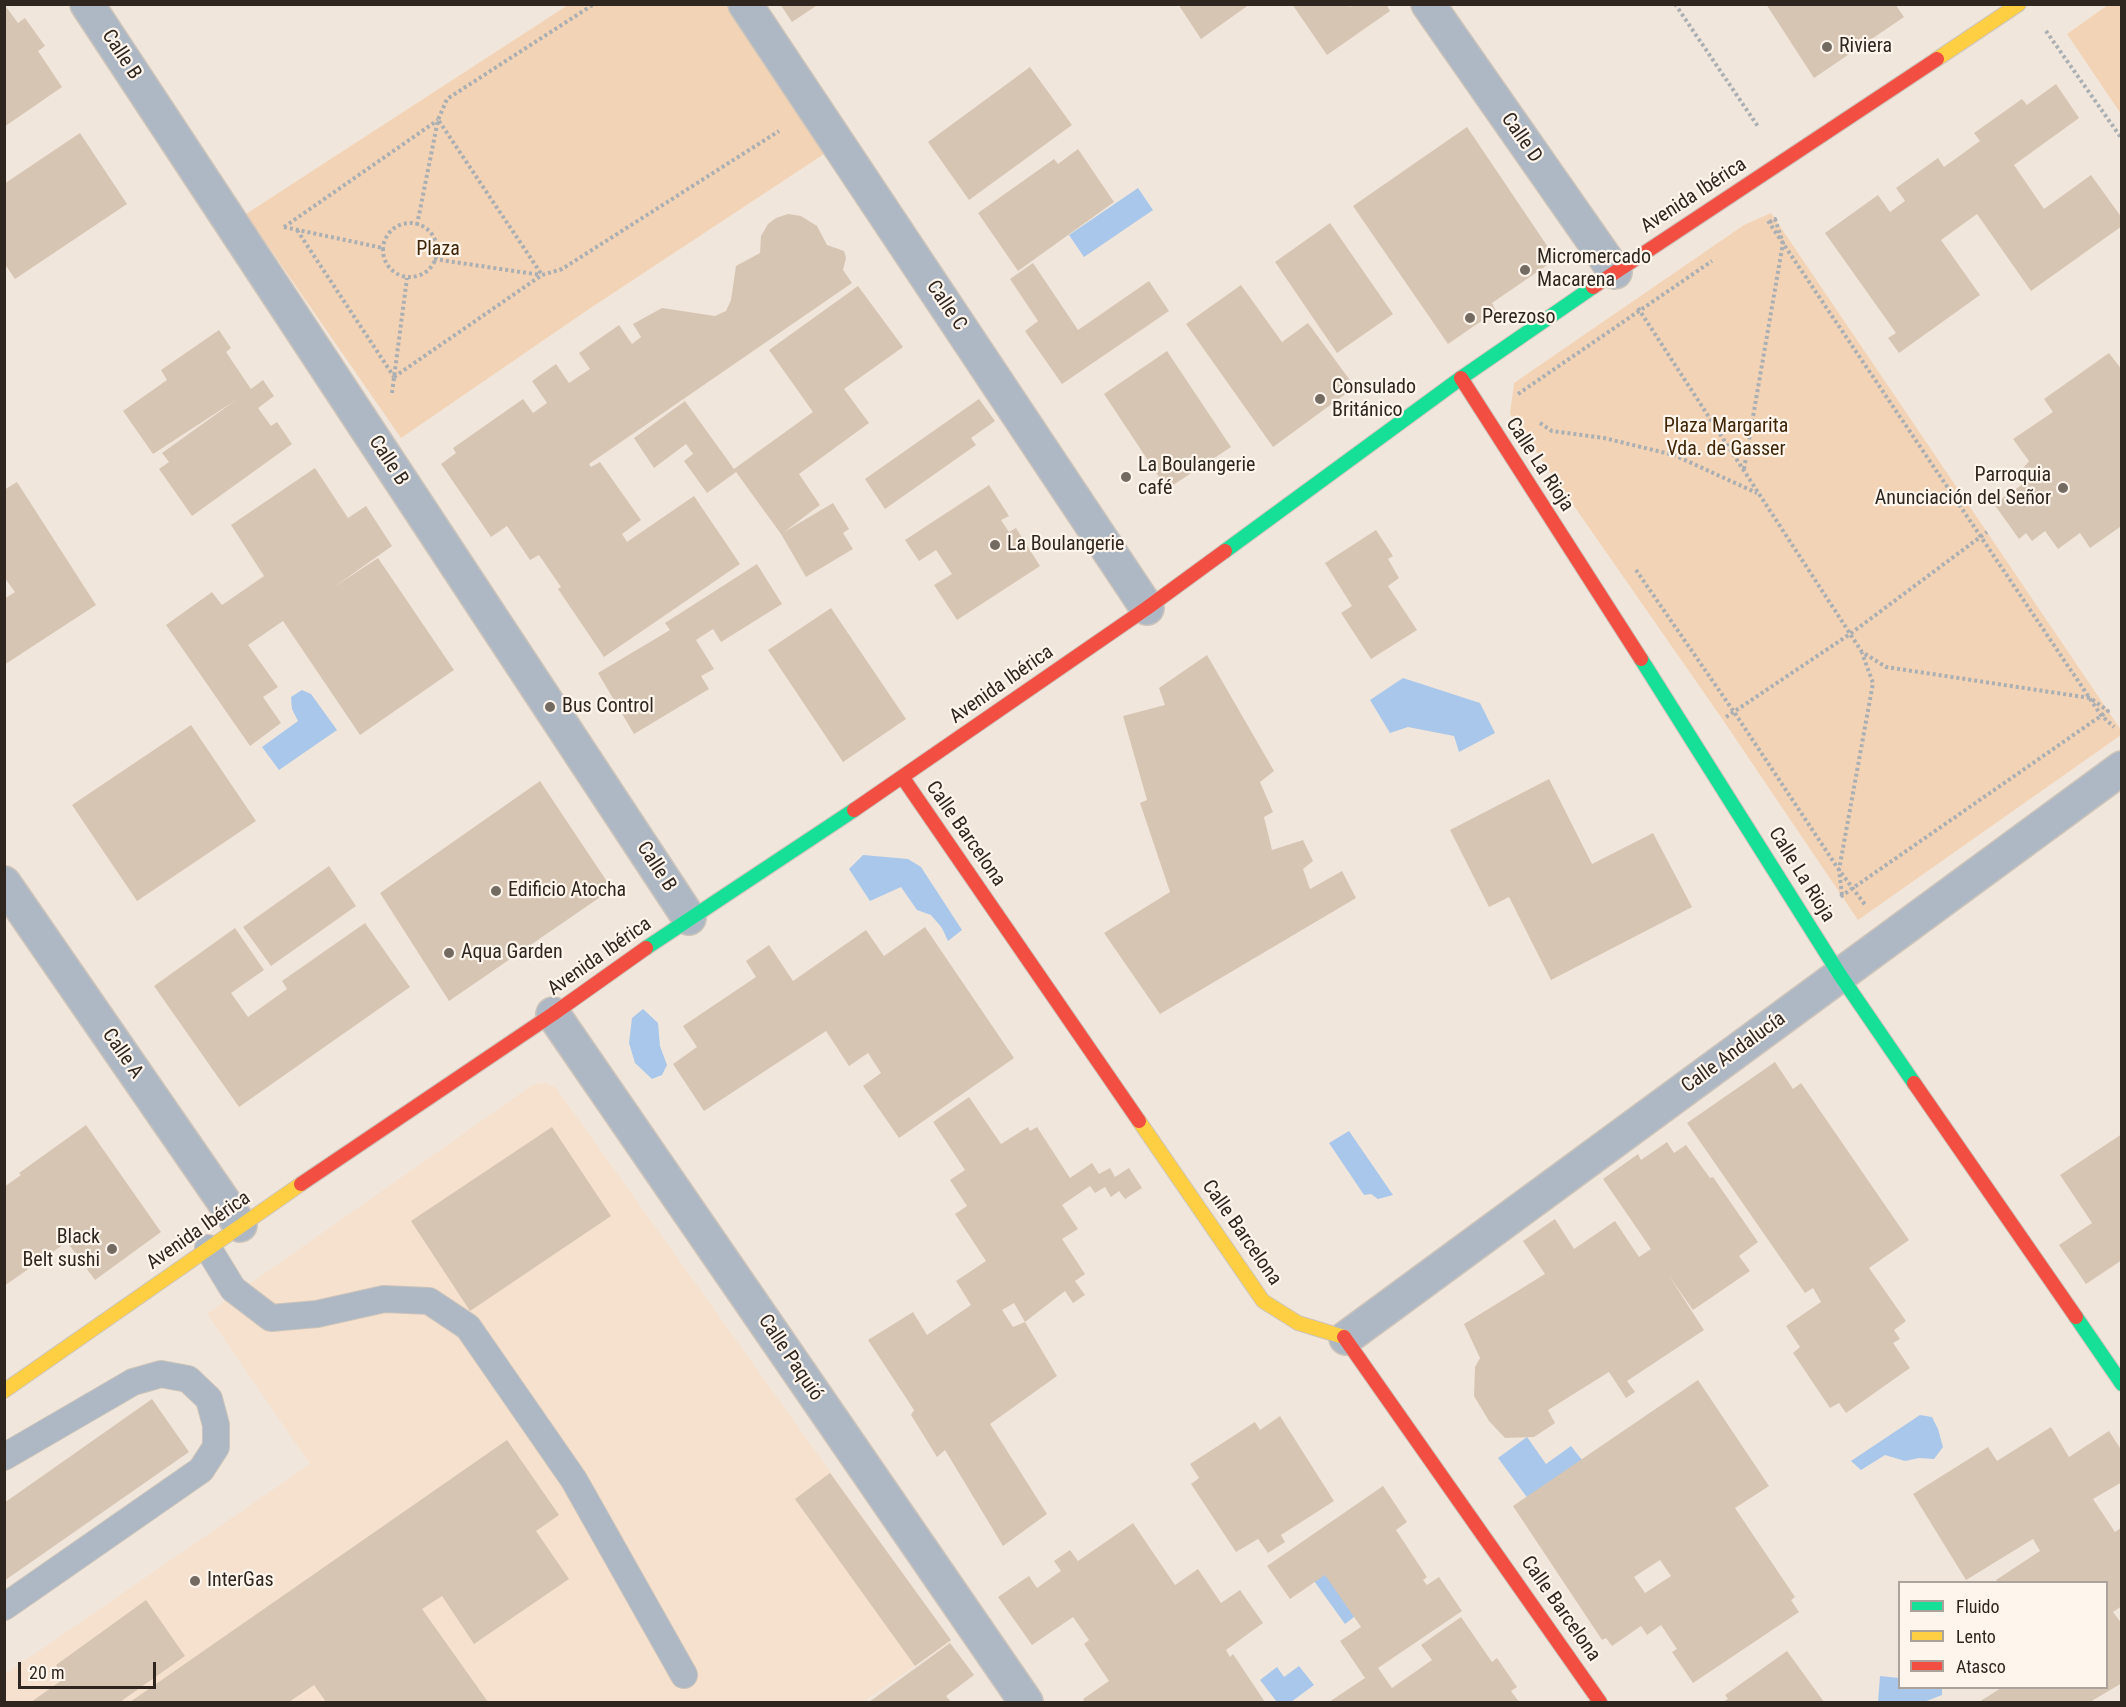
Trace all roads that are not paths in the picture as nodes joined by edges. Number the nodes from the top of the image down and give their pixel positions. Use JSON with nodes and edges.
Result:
{"nodes":[{"id":1,"x":87,"y":4,"type":"edge"},
{"id":2,"x":745,"y":4,"type":"edge"},
{"id":3,"x":1428,"y":4,"type":"edge"},
{"id":4,"x":2019,"y":4,"type":"edge"},
{"id":5,"x":1615,"y":272,"type":"junction"},
{"id":6,"x":1461,"y":378,"type":"junction"},
{"id":7,"x":1147,"y":608,"type":"junction"},
{"id":8,"x":2121,"y":768,"type":"edge"},
{"id":9,"x":903,"y":778,"type":"junction"},
{"id":10,"x":4,"y":883,"type":"edge"},
{"id":11,"x":689,"y":918,"type":"junction"},
{"id":12,"x":1840,"y":975,"type":"junction"},
{"id":13,"x":554,"y":1014,"type":"junction"},
{"id":14,"x":240,"y":1225,"type":"junction"},
{"id":15,"x":208,"y":1248,"type":"junction"},
{"id":16,"x":1346,"y":1338,"type":"junction"},
{"id":17,"x":2121,"y":1384,"type":"edge"},
{"id":18,"x":4,"y":1391,"type":"edge"},
{"id":19,"x":4,"y":1457,"type":"edge"},
{"id":20,"x":4,"y":1607,"type":"edge"},
{"id":21,"x":684,"y":1675,"type":"dead end"},
{"id":22,"x":1026,"y":1702,"type":"edge"},
{"id":23,"x":1600,"y":1702,"type":"edge"}],
"edges":[{"from":1,"to":11,"type":"street","name":"Calle B"},
{"from":2,"to":7,"type":"street","name":"Calle C"},
{"from":3,"to":5,"type":"street","name":"Calle D"},
{"from":4,"to":5,"type":"street","name":"Avenida Ibérica"},
{"from":5,"to":6,"type":"street","name":"Avenida Ibérica"},
{"from":6,"to":7,"type":"street","name":"Avenida Ibérica"},
{"from":6,"to":12,"type":"street","name":"Calle La Rioja"},
{"from":7,"to":9,"type":"street","name":"Avenida Ibérica"},
{"from":8,"to":12,"type":"street","name":"Calle Andalucía"},
{"from":9,"to":11,"type":"street","name":"Avenida Ibérica"},
{"from":9,"to":16,"type":"street","name":"Calle Barcelona"},
{"from":10,"to":14,"type":"street","name":"Calle A"},
{"from":11,"to":13,"type":"street","name":"Avenida Ibérica"},
{"from":12,"to":16,"type":"street","name":"Calle Andalucía"},
{"from":12,"to":17,"type":"street","name":"Calle La Rioja"},
{"from":13,"to":14,"type":"street","name":"Avenida Ibérica"},
{"from":13,"to":22,"type":"street","name":"Calle Paquió"},
{"from":14,"to":15,"type":"street","name":"Avenida Ibérica"},
{"from":15,"to":18,"type":"street","name":"Avenida Ibérica"},
{"from":15,"to":21,"type":"lane"},
{"from":16,"to":23,"type":"street","name":"Calle Barcelona"},
{"from":19,"to":20,"type":"lane"}]}
